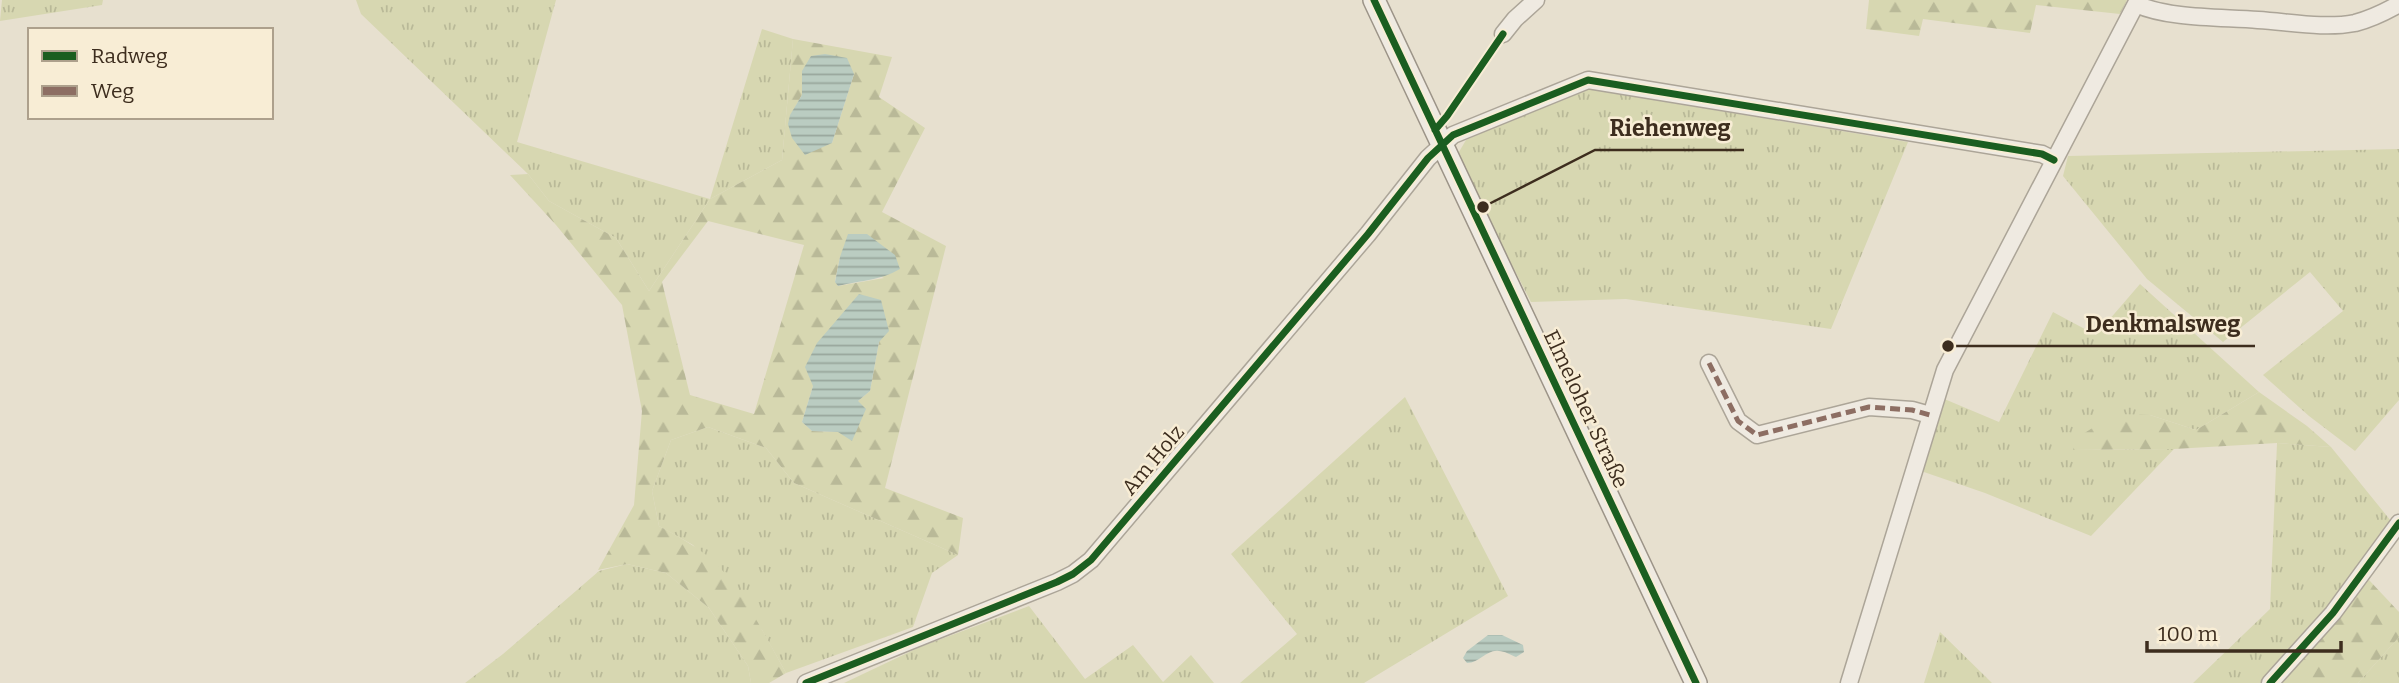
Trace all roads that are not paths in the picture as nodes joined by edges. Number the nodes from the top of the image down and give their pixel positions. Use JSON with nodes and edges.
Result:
{"nodes":[{"id":1,"x":1374,"y":0,"type":"edge"},
{"id":2,"x":1536,"y":0,"type":"edge"},
{"id":3,"x":2137,"y":2,"type":"edge"},
{"id":4,"x":2399,"y":4,"type":"edge"},
{"id":5,"x":1503,"y":34,"type":"dead end"},
{"id":6,"x":1443,"y":148,"type":"junction"},
{"id":7,"x":2054,"y":160,"type":"junction"},
{"id":8,"x":1709,"y":363,"type":"dead end"},
{"id":9,"x":1930,"y":415,"type":"junction"},
{"id":10,"x":2399,"y":523,"type":"edge"},
{"id":11,"x":806,"y":683,"type":"edge"},
{"id":12,"x":1696,"y":683,"type":"edge"},
{"id":13,"x":1849,"y":683,"type":"edge"},
{"id":14,"x":2270,"y":683,"type":"edge"}],
"edges":[{"from":1,"to":6,"type":"street","name":"Elmeloher Straße"},
{"from":2,"to":5,"type":"street"},
{"from":3,"to":4,"type":"street"},
{"from":3,"to":7,"type":"street"},
{"from":6,"to":7,"type":"street","name":"Am Holz"},
{"from":6,"to":11,"type":"street","name":"Am Holz"},
{"from":6,"to":12,"type":"street","name":"Elmeloher Straße"},
{"from":7,"to":9,"type":"street"},
{"from":8,"to":9,"type":"street"},
{"from":9,"to":13,"type":"street"},
{"from":10,"to":14,"type":"street"}]}
